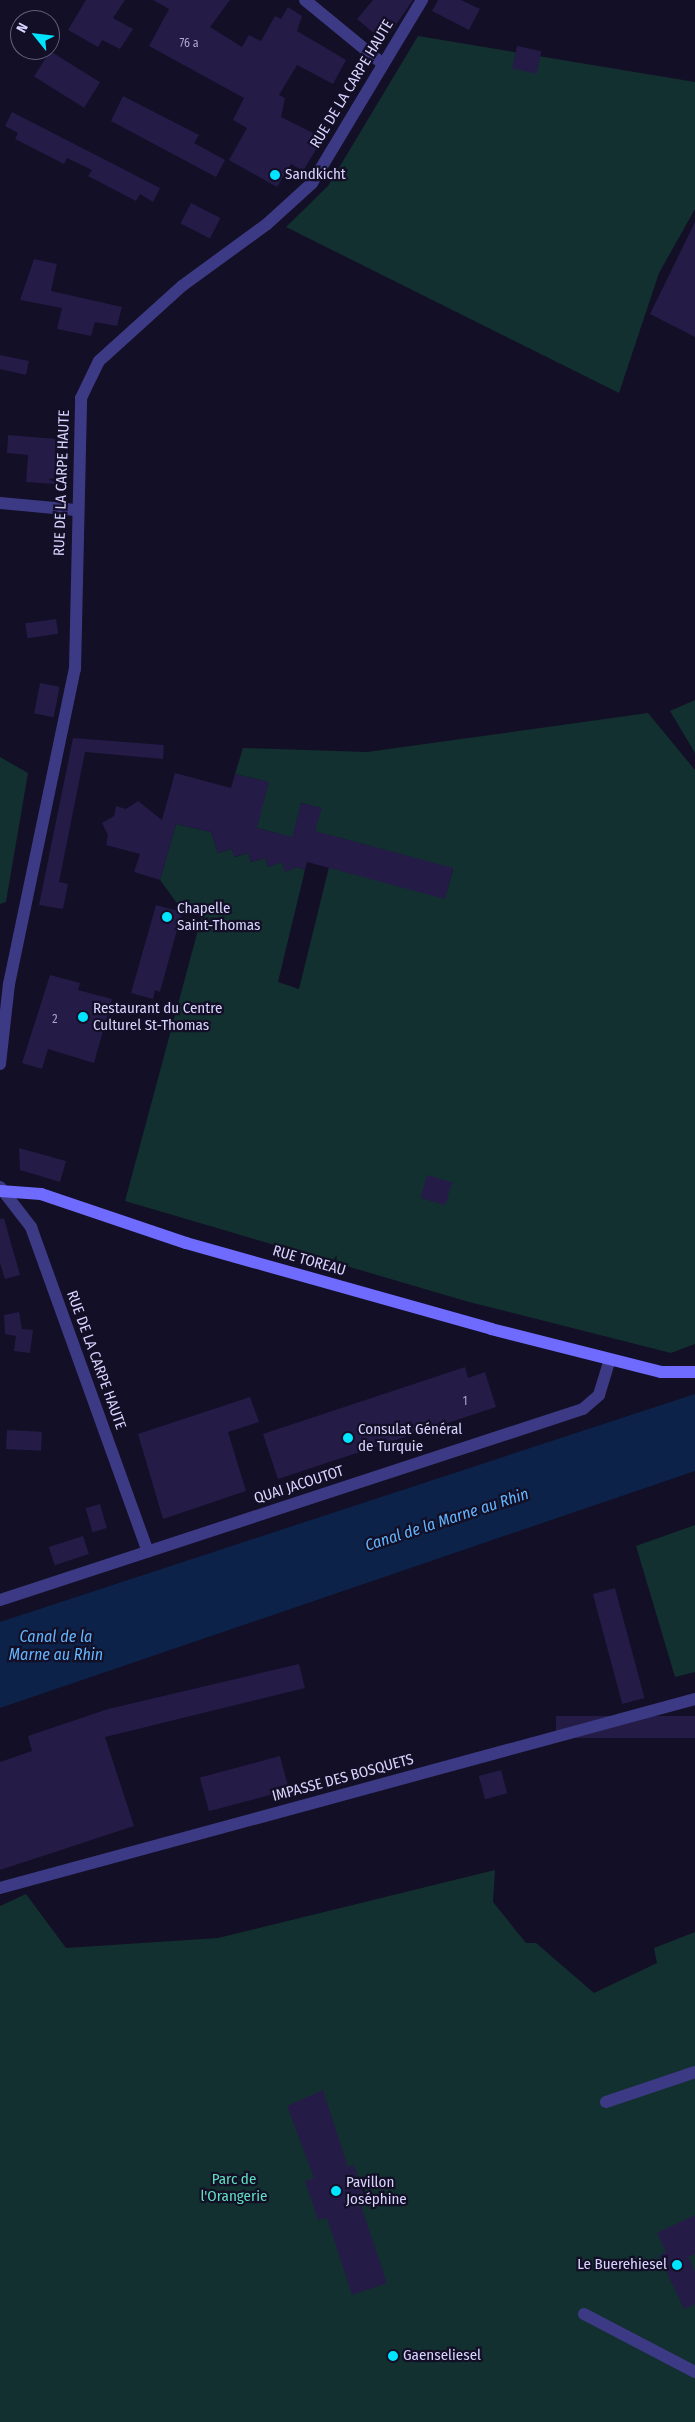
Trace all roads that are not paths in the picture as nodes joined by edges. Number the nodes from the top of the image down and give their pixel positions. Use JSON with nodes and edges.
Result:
{"nodes":[{"id":1,"x":306,"y":0,"type":"edge"},
{"id":2,"x":422,"y":0,"type":"edge"},
{"id":3,"x":383,"y":64,"type":"junction"},
{"id":4,"x":0,"y":503,"type":"edge"},
{"id":5,"x":76,"y":510,"type":"junction"},
{"id":6,"x":0,"y":1064,"type":"edge"},
{"id":7,"x":0,"y":1190,"type":"edge"},
{"id":8,"x":610,"y":1360,"type":"junction"},
{"id":9,"x":695,"y":1372,"type":"edge"},
{"id":10,"x":148,"y":1552,"type":"junction"},
{"id":11,"x":0,"y":1600,"type":"edge"},
{"id":12,"x":695,"y":1699,"type":"edge"},
{"id":13,"x":0,"y":1888,"type":"edge"},
{"id":14,"x":695,"y":2072,"type":"edge"},
{"id":15,"x":606,"y":2102,"type":"dead end"},
{"id":16,"x":584,"y":2314,"type":"dead end"},
{"id":17,"x":695,"y":2372,"type":"edge"}],
"edges":[{"from":1,"to":3,"type":"street"},
{"from":2,"to":3,"type":"street","name":"RUE DE LA CARPE HAUTE"},
{"from":3,"to":5,"type":"street","name":"RUE DE LA CARPE HAUTE"},
{"from":4,"to":5,"type":"street"},
{"from":5,"to":6,"type":"street","name":"RUE DE LA CARPE HAUTE"},
{"from":7,"to":8,"type":"main road","name":"RUE TOREAU"},
{"from":7,"to":10,"type":"street","name":"RUE DE LA CARPE HAUTE"},
{"from":8,"to":9,"type":"main road"},
{"from":8,"to":10,"type":"street","name":"QUAI JACOUTOT"},
{"from":10,"to":11,"type":"street","name":"QUAI JACOUTOT"},
{"from":12,"to":13,"type":"street","name":"IMPASSE DES BOSQUETS"},
{"from":14,"to":15,"type":"street"},
{"from":16,"to":17,"type":"street"}]}
